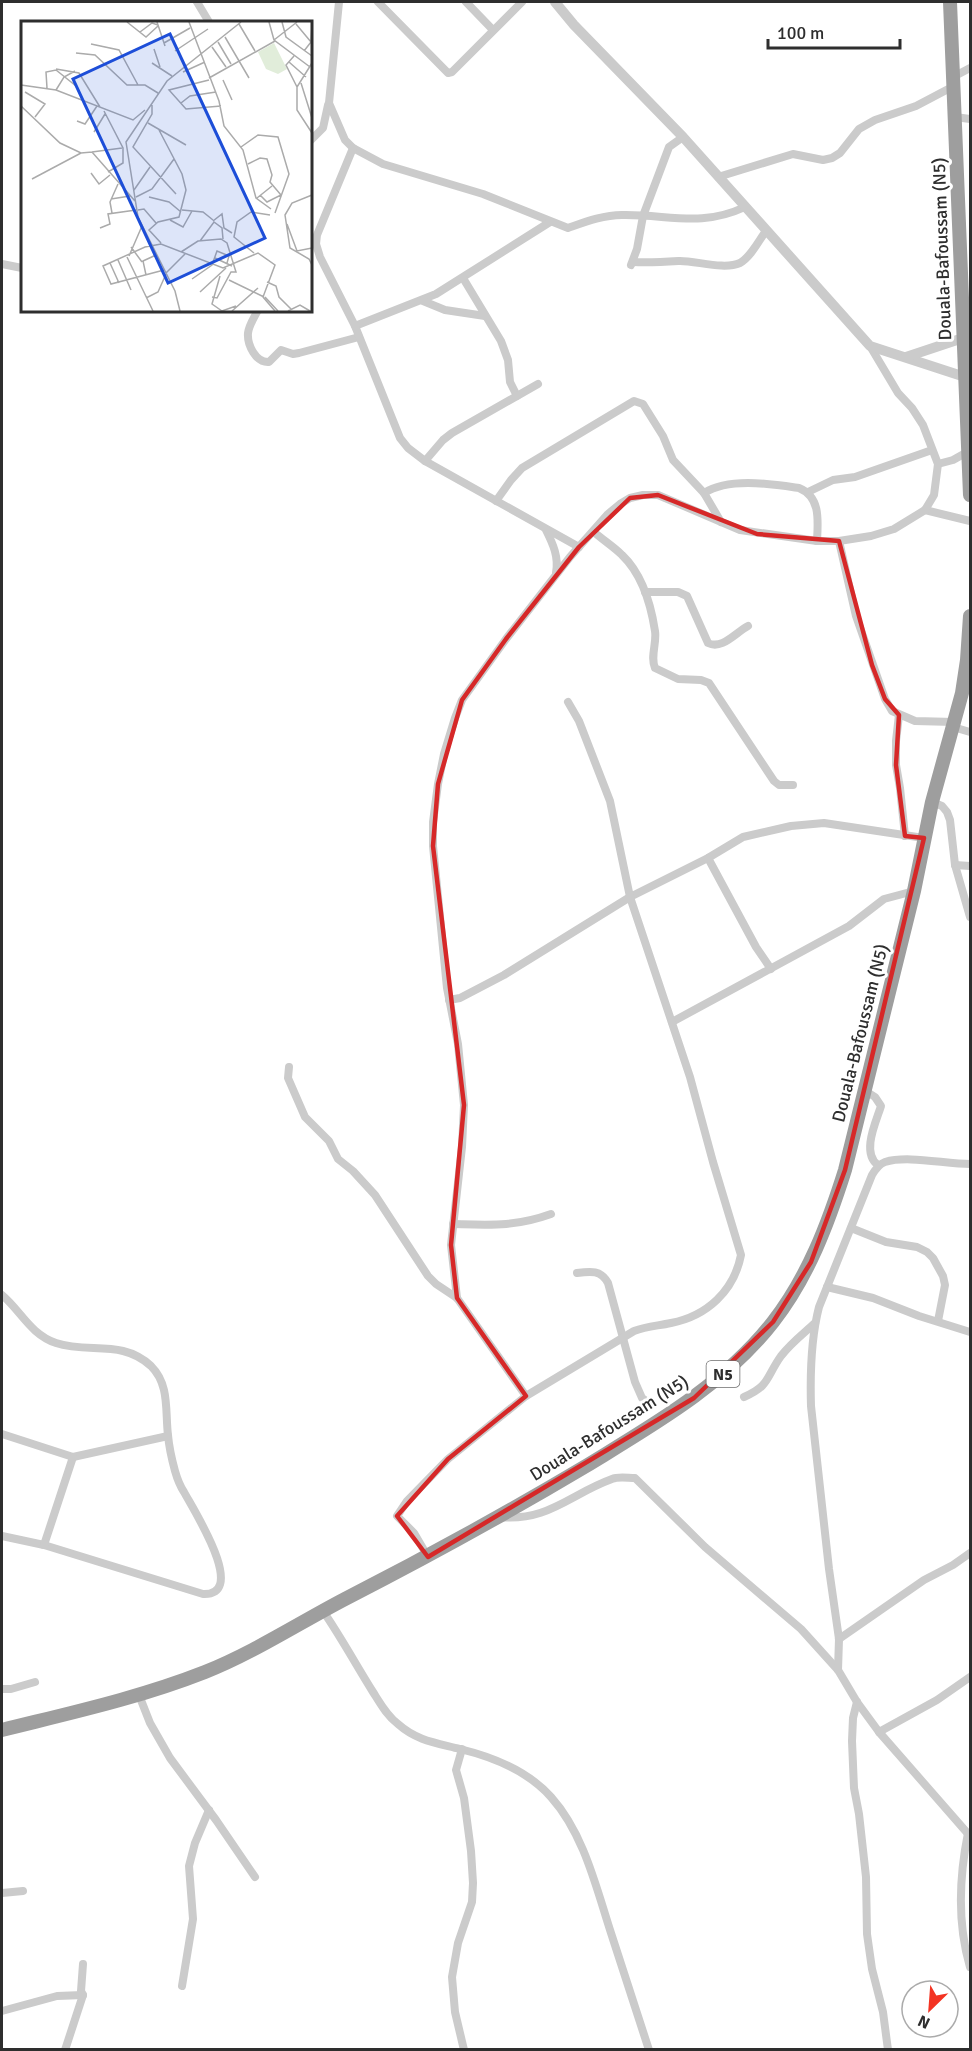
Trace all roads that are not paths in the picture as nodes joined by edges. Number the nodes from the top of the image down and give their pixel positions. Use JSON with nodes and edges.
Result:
{"nodes":[{"id":1,"x":197,"y":2,"type":"edge"},
{"id":2,"x":339,"y":2,"type":"edge"},
{"id":3,"x":378,"y":2,"type":"edge"},
{"id":4,"x":466,"y":2,"type":"edge"},
{"id":5,"x":522,"y":2,"type":"edge"},
{"id":6,"x":555,"y":2,"type":"edge"},
{"id":7,"x":950,"y":2,"type":"edge"},
{"id":8,"x":208,"y":21,"type":"edge"},
{"id":9,"x":493,"y":30,"type":"junction"},
{"id":10,"x":970,"y":68,"type":"edge"},
{"id":11,"x":953,"y":82,"type":"junction"},
{"id":12,"x":329,"y":103,"type":"junction"},
{"id":13,"x":955,"y":117,"type":"junction"},
{"id":14,"x":970,"y":119,"type":"edge"},
{"id":15,"x":683,"y":137,"type":"junction"},
{"id":16,"x":312,"y":139,"type":"edge"},
{"id":17,"x":353,"y":148,"type":"junction"},
{"id":18,"x":718,"y":177,"type":"junction"},
{"id":19,"x":745,"y":207,"type":"junction"},
{"id":20,"x":643,"y":216,"type":"junction"},
{"id":21,"x":550,"y":222,"type":"junction"},
{"id":22,"x":766,"y":231,"type":"junction"},
{"id":23,"x":2,"y":264,"type":"edge"},
{"id":24,"x":21,"y":268,"type":"edge"},
{"id":25,"x":966,"y":276,"type":"edge"},
{"id":26,"x":464,"y":278,"type":"junction"},
{"id":27,"x":423,"y":301,"type":"junction"},
{"id":28,"x":257,"y":312,"type":"edge"},
{"id":29,"x":485,"y":316,"type":"junction"},
{"id":30,"x":355,"y":326,"type":"junction"},
{"id":31,"x":359,"y":337,"type":"junction"},
{"id":32,"x":963,"y":338,"type":"junction"},
{"id":33,"x":870,"y":346,"type":"junction"},
{"id":34,"x":906,"y":357,"type":"junction"},
{"id":35,"x":968,"y":377,"type":"edge"},
{"id":36,"x":538,"y":384,"type":"dead end"},
{"id":37,"x":518,"y":396,"type":"junction"},
{"id":38,"x":932,"y":450,"type":"junction"},
{"id":39,"x":969,"y":451,"type":"junction"},
{"id":40,"x":425,"y":461,"type":"junction"},
{"id":41,"x":938,"y":464,"type":"junction"},
{"id":42,"x":808,"y":492,"type":"junction"},
{"id":43,"x":704,"y":493,"type":"junction"},
{"id":44,"x":970,"y":495,"type":"edge"},
{"id":45,"x":496,"y":501,"type":"junction"},
{"id":46,"x":926,"y":510,"type":"junction"},
{"id":47,"x":970,"y":521,"type":"edge"},
{"id":48,"x":722,"y":524,"type":"junction"},
{"id":49,"x":546,"y":530,"type":"junction"},
{"id":50,"x":594,"y":532,"type":"junction"},
{"id":51,"x":817,"y":541,"type":"junction"},
{"id":52,"x":839,"y":541,"type":"junction"},
{"id":53,"x":579,"y":547,"type":"junction"},
{"id":54,"x":556,"y":574,"type":"junction"},
{"id":55,"x":645,"y":592,"type":"junction"},
{"id":56,"x":970,"y":616,"type":"edge"},
{"id":57,"x":748,"y":626,"type":"dead end"},
{"id":58,"x":568,"y":702,"type":"dead end"},
{"id":59,"x":899,"y":715,"type":"junction"},
{"id":60,"x":953,"y":724,"type":"junction"},
{"id":61,"x":970,"y":732,"type":"edge"},
{"id":62,"x":793,"y":785,"type":"dead end"},
{"id":63,"x":932,"y":802,"type":"junction"},
{"id":64,"x":905,"y":836,"type":"junction"},
{"id":65,"x":924,"y":838,"type":"junction"},
{"id":66,"x":708,"y":858,"type":"junction"},
{"id":67,"x":955,"y":865,"type":"junction"},
{"id":68,"x":970,"y":866,"type":"edge"},
{"id":69,"x":914,"y":891,"type":"junction"},
{"id":70,"x":630,"y":897,"type":"junction"},
{"id":71,"x":970,"y":917,"type":"edge"},
{"id":72,"x":771,"y":969,"type":"junction"},
{"id":73,"x":449,"y":999,"type":"junction"},
{"id":74,"x":672,"y":1022,"type":"junction"},
{"id":75,"x":289,"y":1066,"type":"dead end"},
{"id":76,"x":863,"y":1090,"type":"junction"},
{"id":77,"x":970,"y":1164,"type":"edge"},
{"id":78,"x":878,"y":1166,"type":"junction"},
{"id":79,"x":551,"y":1214,"type":"dead end"},
{"id":80,"x":453,"y":1224,"type":"junction"},
{"id":81,"x":851,"y":1228,"type":"junction"},
{"id":82,"x":577,"y":1272,"type":"dead end"},
{"id":83,"x":826,"y":1287,"type":"junction"},
{"id":84,"x":2,"y":1295,"type":"edge"},
{"id":85,"x":457,"y":1298,"type":"junction"},
{"id":86,"x":938,"y":1321,"type":"junction"},
{"id":87,"x":815,"y":1323,"type":"junction"},
{"id":88,"x":970,"y":1332,"type":"edge"},
{"id":89,"x":623,"y":1337,"type":"junction"},
{"id":90,"x":526,"y":1396,"type":"junction"},
{"id":91,"x":744,"y":1397,"type":"dead end"},
{"id":92,"x":649,"y":1403,"type":"dead end"},
{"id":93,"x":2,"y":1434,"type":"edge"},
{"id":94,"x":168,"y":1436,"type":"junction"},
{"id":95,"x":73,"y":1457,"type":"junction"},
{"id":96,"x":499,"y":1517,"type":"junction"},
{"id":97,"x":2,"y":1536,"type":"edge"},
{"id":98,"x":44,"y":1545,"type":"junction"},
{"id":99,"x":970,"y":1553,"type":"edge"},
{"id":100,"x":428,"y":1557,"type":"junction"},
{"id":101,"x":323,"y":1611,"type":"junction"},
{"id":102,"x":839,"y":1639,"type":"junction"},
{"id":103,"x":838,"y":1670,"type":"junction"},
{"id":104,"x":970,"y":1677,"type":"edge"},
{"id":105,"x":35,"y":1682,"type":"dead end"},
{"id":106,"x":2,"y":1689,"type":"edge"},
{"id":107,"x":139,"y":1695,"type":"junction"},
{"id":108,"x":857,"y":1702,"type":"junction"},
{"id":109,"x":2,"y":1730,"type":"edge"},
{"id":110,"x":879,"y":1732,"type":"junction"},
{"id":111,"x":462,"y":1749,"type":"junction"},
{"id":112,"x":209,"y":1810,"type":"junction"},
{"id":113,"x":969,"y":1834,"type":"edge"},
{"id":114,"x":255,"y":1877,"type":"dead end"},
{"id":115,"x":24,"y":1891,"type":"dead end"},
{"id":116,"x":2,"y":1893,"type":"edge"},
{"id":117,"x":83,"y":1964,"type":"dead end"},
{"id":118,"x":970,"y":1967,"type":"edge"},
{"id":119,"x":182,"y":1986,"type":"dead end"},
{"id":120,"x":83,"y":1995,"type":"junction"},
{"id":121,"x":2,"y":2011,"type":"edge"},
{"id":122,"x":65,"y":2049,"type":"edge"},
{"id":123,"x":464,"y":2049,"type":"edge"},
{"id":124,"x":649,"y":2049,"type":"edge"},
{"id":125,"x":888,"y":2049,"type":"edge"}],
"edges":[{"from":1,"to":8,"type":"street"},
{"from":2,"to":12,"type":"street"},
{"from":3,"to":9,"type":"street"},
{"from":4,"to":9,"type":"street"},
{"from":5,"to":9,"type":"street"},
{"from":6,"to":15,"type":"street"},
{"from":7,"to":11,"type":"highway","name":"Douala-Bafoussam (N5)"},
{"from":10,"to":11,"type":"street"},
{"from":11,"to":13,"type":"highway","name":"Douala-Bafoussam (N5)"},
{"from":11,"to":18,"type":"street"},
{"from":12,"to":16,"type":"street"},
{"from":12,"to":17,"type":"street"},
{"from":13,"to":14,"type":"street"},
{"from":13,"to":25,"type":"highway","name":"Douala-Bafoussam (N5)"},
{"from":15,"to":18,"type":"street"},
{"from":15,"to":20,"type":"street"},
{"from":17,"to":21,"type":"street"},
{"from":17,"to":30,"type":"street"},
{"from":18,"to":19,"type":"street"},
{"from":19,"to":20,"type":"street"},
{"from":19,"to":22,"type":"street"},
{"from":20,"to":21,"type":"street"},
{"from":20,"to":22,"type":"street"},
{"from":21,"to":26,"type":"street"},
{"from":22,"to":33,"type":"street"},
{"from":23,"to":24,"type":"street"},
{"from":25,"to":32,"type":"highway","name":"Douala-Bafoussam (N5)"},
{"from":26,"to":27,"type":"street"},
{"from":26,"to":29,"type":"street"},
{"from":27,"to":29,"type":"street"},
{"from":27,"to":30,"type":"street"},
{"from":28,"to":31,"type":"street"},
{"from":29,"to":37,"type":"street"},
{"from":30,"to":31,"type":"street"},
{"from":31,"to":40,"type":"street"},
{"from":32,"to":34,"type":"street"},
{"from":32,"to":35,"type":"highway","name":"Douala-Bafoussam (N5)"},
{"from":33,"to":34,"type":"street"},
{"from":33,"to":38,"type":"street"},
{"from":34,"to":35,"type":"street"},
{"from":35,"to":39,"type":"highway","name":"Douala-Bafoussam (N5)"},
{"from":36,"to":37,"type":"street"},
{"from":37,"to":40,"type":"street"},
{"from":38,"to":41,"type":"street"},
{"from":38,"to":42,"type":"street"},
{"from":39,"to":41,"type":"street"},
{"from":39,"to":44,"type":"highway","name":"Douala-Bafoussam (N5)"},
{"from":40,"to":45,"type":"street"},
{"from":41,"to":46,"type":"street"},
{"from":42,"to":43,"type":"street"},
{"from":42,"to":51,"type":"street"},
{"from":43,"to":45,"type":"street"},
{"from":43,"to":48,"type":"street"},
{"from":45,"to":49,"type":"street"},
{"from":46,"to":47,"type":"street"},
{"from":46,"to":52,"type":"street"},
{"from":48,"to":50,"type":"street"},
{"from":48,"to":51,"type":"street"},
{"from":49,"to":53,"type":"street"},
{"from":49,"to":54,"type":"street"},
{"from":50,"to":53,"type":"street"},
{"from":50,"to":55,"type":"street"},
{"from":51,"to":52,"type":"street"},
{"from":52,"to":59,"type":"street"},
{"from":53,"to":54,"type":"street"},
{"from":54,"to":73,"type":"street"},
{"from":55,"to":57,"type":"street"},
{"from":55,"to":62,"type":"street"},
{"from":56,"to":60,"type":"highway","name":"Douala-Bafoussam (N5)","number":"N5"},
{"from":58,"to":70,"type":"street"},
{"from":59,"to":60,"type":"street"},
{"from":59,"to":64,"type":"street"},
{"from":60,"to":61,"type":"street"},
{"from":60,"to":63,"type":"highway","name":"Douala-Bafoussam (N5)","number":"N5"},
{"from":63,"to":65,"type":"highway","name":"Douala-Bafoussam (N5)","number":"N5"},
{"from":63,"to":67,"type":"street"},
{"from":64,"to":65,"type":"street"},
{"from":64,"to":66,"type":"street"},
{"from":65,"to":69,"type":"highway","name":"Douala-Bafoussam (N5)","number":"N5"},
{"from":66,"to":70,"type":"street"},
{"from":66,"to":72,"type":"street"},
{"from":67,"to":68,"type":"street"},
{"from":67,"to":71,"type":"street"},
{"from":69,"to":72,"type":"street"},
{"from":69,"to":76,"type":"highway","name":"Douala-Bafoussam (N5)","number":"N5"},
{"from":70,"to":73,"type":"street"},
{"from":70,"to":74,"type":"street"},
{"from":72,"to":74,"type":"street"},
{"from":73,"to":80,"type":"street"},
{"from":74,"to":89,"type":"street"},
{"from":75,"to":85,"type":"street"},
{"from":76,"to":78,"type":"street"},
{"from":76,"to":96,"type":"highway","name":"Douala-Bafoussam (N5)","number":"N5"},
{"from":77,"to":78,"type":"street"},
{"from":78,"to":81,"type":"street"},
{"from":79,"to":80,"type":"street"},
{"from":80,"to":85,"type":"street"},
{"from":81,"to":83,"type":"street"},
{"from":81,"to":86,"type":"street"},
{"from":82,"to":89,"type":"street"},
{"from":83,"to":86,"type":"street"},
{"from":83,"to":87,"type":"street"},
{"from":84,"to":94,"type":"street"},
{"from":85,"to":90,"type":"street"},
{"from":86,"to":88,"type":"street"},
{"from":87,"to":91,"type":"street"},
{"from":87,"to":102,"type":"street"},
{"from":89,"to":90,"type":"street"},
{"from":89,"to":92,"type":"street"},
{"from":90,"to":100,"type":"street"},
{"from":93,"to":95,"type":"street"},
{"from":94,"to":95,"type":"street"},
{"from":94,"to":98,"type":"street"},
{"from":95,"to":98,"type":"street"},
{"from":96,"to":100,"type":"highway","name":"Douala-Bafoussam (N5)","number":"N5"},
{"from":96,"to":103,"type":"street"},
{"from":97,"to":98,"type":"street"},
{"from":99,"to":102,"type":"street"},
{"from":100,"to":101,"type":"highway","name":"Douala-Bafoussam (N5)","number":"N5"},
{"from":101,"to":107,"type":"highway","name":"Douala-Bafoussam (N5)","number":"N5"},
{"from":101,"to":111,"type":"street"},
{"from":102,"to":103,"type":"street"},
{"from":103,"to":108,"type":"street"},
{"from":104,"to":110,"type":"street"},
{"from":105,"to":106,"type":"street"},
{"from":107,"to":109,"type":"highway","name":"Douala-Bafoussam (N5)","number":"N5"},
{"from":107,"to":112,"type":"street"},
{"from":108,"to":110,"type":"street"},
{"from":108,"to":125,"type":"street"},
{"from":110,"to":113,"type":"street"},
{"from":111,"to":123,"type":"street"},
{"from":111,"to":124,"type":"street"},
{"from":112,"to":114,"type":"street"},
{"from":112,"to":119,"type":"street"},
{"from":113,"to":118,"type":"street"},
{"from":115,"to":116,"type":"street"},
{"from":117,"to":120,"type":"street"},
{"from":120,"to":121,"type":"street"},
{"from":120,"to":122,"type":"street"}]}
